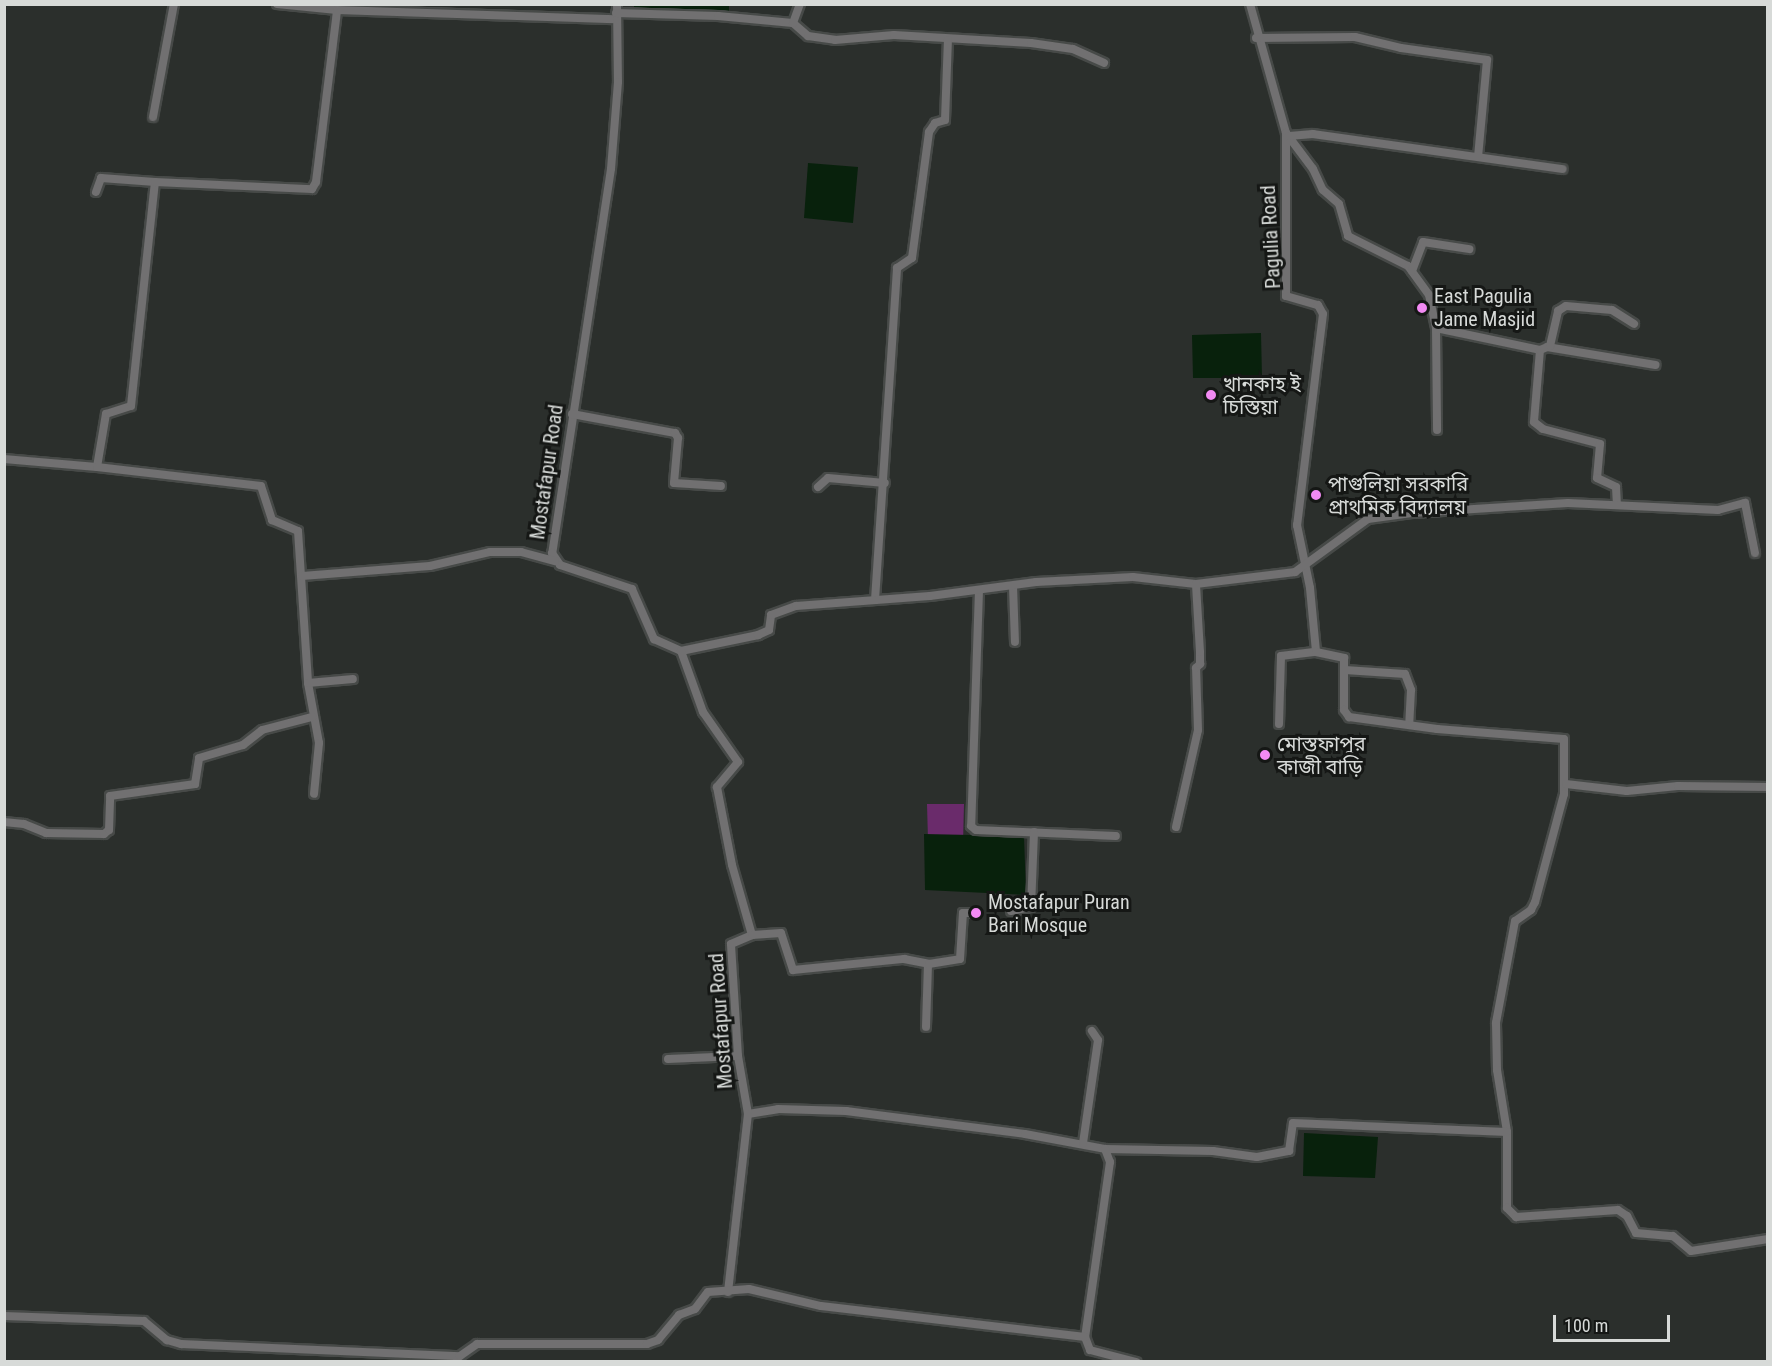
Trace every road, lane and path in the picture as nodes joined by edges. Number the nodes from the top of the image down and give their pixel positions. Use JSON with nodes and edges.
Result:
{"nodes":[{"id":1,"x":174,"y":4,"type":"edge"},
{"id":2,"x":277,"y":4,"type":"edge"},
{"id":3,"x":800,"y":4,"type":"edge"},
{"id":4,"x":1250,"y":4,"type":"edge"},
{"id":5,"x":336,"y":10,"type":"junction"},
{"id":6,"x":616,"y":12,"type":"edge"},
{"id":7,"x":794,"y":23,"type":"junction"},
{"id":8,"x":1256,"y":38,"type":"junction"},
{"id":9,"x":948,"y":40,"type":"junction"},
{"id":10,"x":1104,"y":63,"type":"dead end"},
{"id":11,"x":153,"y":117,"type":"dead end"},
{"id":12,"x":1288,"y":134,"type":"junction"},
{"id":13,"x":1478,"y":157,"type":"junction"},
{"id":14,"x":1563,"y":169,"type":"dead end"},
{"id":15,"x":155,"y":182,"type":"junction"},
{"id":16,"x":96,"y":192,"type":"dead end"},
{"id":17,"x":1469,"y":249,"type":"dead end"},
{"id":18,"x":1412,"y":271,"type":"junction"},
{"id":19,"x":1634,"y":324,"type":"dead end"},
{"id":20,"x":1437,"y":328,"type":"junction"},
{"id":21,"x":1544,"y":348,"type":"junction"},
{"id":22,"x":1656,"y":365,"type":"dead end"},
{"id":23,"x":572,"y":414,"type":"junction"},
{"id":24,"x":1437,"y":430,"type":"dead end"},
{"id":25,"x":4,"y":459,"type":"edge"},
{"id":26,"x":97,"y":467,"type":"junction"},
{"id":27,"x":885,"y":483,"type":"junction"},
{"id":28,"x":721,"y":486,"type":"dead end"},
{"id":29,"x":818,"y":487,"type":"dead end"},
{"id":30,"x":1617,"y":505,"type":"junction"},
{"id":31,"x":1755,"y":554,"type":"dead end"},
{"id":32,"x":555,"y":561,"type":"junction"},
{"id":33,"x":1305,"y":568,"type":"junction"},
{"id":34,"x":302,"y":576,"type":"junction"},
{"id":35,"x":1196,"y":584,"type":"junction"},
{"id":36,"x":1013,"y":586,"type":"junction"},
{"id":37,"x":979,"y":590,"type":"junction"},
{"id":38,"x":874,"y":600,"type":"junction"},
{"id":39,"x":1015,"y":642,"type":"dead end"},
{"id":40,"x":681,"y":651,"type":"junction"},
{"id":41,"x":1316,"y":652,"type":"junction"},
{"id":42,"x":1345,"y":670,"type":"junction"},
{"id":43,"x":353,"y":679,"type":"dead end"},
{"id":44,"x":308,"y":683,"type":"junction"},
{"id":45,"x":312,"y":717,"type":"junction"},
{"id":46,"x":1279,"y":724,"type":"dead end"},
{"id":47,"x":1409,"y":724,"type":"junction"},
{"id":48,"x":1566,"y":784,"type":"junction"},
{"id":49,"x":1767,"y":787,"type":"edge"},
{"id":50,"x":314,"y":794,"type":"dead end"},
{"id":51,"x":4,"y":822,"type":"edge"},
{"id":52,"x":1176,"y":827,"type":"dead end"},
{"id":53,"x":1034,"y":832,"type":"junction"},
{"id":54,"x":1116,"y":836,"type":"dead end"},
{"id":55,"x":1011,"y":911,"type":"dead end"},
{"id":56,"x":974,"y":913,"type":"dead end"},
{"id":57,"x":752,"y":935,"type":"junction"},
{"id":58,"x":928,"y":964,"type":"junction"},
{"id":59,"x":926,"y":1027,"type":"dead end"},
{"id":60,"x":1092,"y":1031,"type":"dead end"},
{"id":61,"x":738,"y":1056,"type":"junction"},
{"id":62,"x":668,"y":1059,"type":"dead end"},
{"id":63,"x":748,"y":1114,"type":"junction"},
{"id":64,"x":1507,"y":1132,"type":"junction"},
{"id":65,"x":1083,"y":1143,"type":"junction"},
{"id":66,"x":1105,"y":1149,"type":"junction"},
{"id":67,"x":1767,"y":1239,"type":"edge"},
{"id":68,"x":728,"y":1292,"type":"junction"},
{"id":69,"x":4,"y":1316,"type":"edge"},
{"id":70,"x":1085,"y":1337,"type":"junction"},
{"id":71,"x":1136,"y":1362,"type":"edge"}],
"edges":[{"from":1,"to":11,"type":"street"},
{"from":2,"to":5,"type":"street"},
{"from":3,"to":7,"type":"street"},
{"from":4,"to":8,"type":"street","name":"Pagulia Road"},
{"from":5,"to":6,"type":"street"},
{"from":5,"to":15,"type":"street"},
{"from":6,"to":7,"type":"street"},
{"from":6,"to":23,"type":"street","name":"Mostafapur Road"},
{"from":7,"to":9,"type":"street"},
{"from":8,"to":12,"type":"street","name":"Pagulia Road"},
{"from":8,"to":13,"type":"street"},
{"from":9,"to":10,"type":"street"},
{"from":9,"to":27,"type":"street"},
{"from":12,"to":13,"type":"street"},
{"from":12,"to":18,"type":"street","name":"Pagulia Road"},
{"from":12,"to":33,"type":"street","name":"Pagulia Road"},
{"from":13,"to":14,"type":"street"},
{"from":15,"to":16,"type":"street"},
{"from":15,"to":26,"type":"street"},
{"from":17,"to":18,"type":"street"},
{"from":18,"to":20,"type":"street","name":"Pagulia Road"},
{"from":19,"to":21,"type":"street"},
{"from":20,"to":21,"type":"street"},
{"from":20,"to":24,"type":"street","name":"Pagulia Road"},
{"from":21,"to":22,"type":"street"},
{"from":21,"to":30,"type":"street"},
{"from":23,"to":28,"type":"street"},
{"from":23,"to":32,"type":"street","name":"Mostafapur Road"},
{"from":25,"to":26,"type":"street"},
{"from":26,"to":34,"type":"street"},
{"from":27,"to":29,"type":"street"},
{"from":27,"to":38,"type":"street"},
{"from":30,"to":31,"type":"street"},
{"from":30,"to":33,"type":"street"},
{"from":32,"to":34,"type":"street"},
{"from":32,"to":40,"type":"street","name":"Mostafapur Road"},
{"from":33,"to":35,"type":"street"},
{"from":33,"to":41,"type":"street"},
{"from":34,"to":44,"type":"street"},
{"from":35,"to":36,"type":"street"},
{"from":35,"to":52,"type":"street"},
{"from":36,"to":37,"type":"street"},
{"from":36,"to":39,"type":"street"},
{"from":37,"to":38,"type":"street"},
{"from":37,"to":53,"type":"street"},
{"from":38,"to":40,"type":"street"},
{"from":40,"to":57,"type":"street"},
{"from":41,"to":42,"type":"street"},
{"from":41,"to":46,"type":"street"},
{"from":42,"to":47,"type":"street"},
{"from":42,"to":47,"type":"street"},
{"from":43,"to":44,"type":"street"},
{"from":44,"to":45,"type":"street"},
{"from":45,"to":50,"type":"street"},
{"from":45,"to":51,"type":"street"},
{"from":47,"to":48,"type":"street"},
{"from":48,"to":49,"type":"street"},
{"from":48,"to":64,"type":"street"},
{"from":53,"to":54,"type":"street"},
{"from":53,"to":55,"type":"street"},
{"from":56,"to":58,"type":"street"},
{"from":57,"to":58,"type":"street"},
{"from":57,"to":61,"type":"street","name":"Mostafapur Road"},
{"from":58,"to":59,"type":"street"},
{"from":60,"to":65,"type":"street"},
{"from":61,"to":62,"type":"street"},
{"from":61,"to":63,"type":"street","name":"Mostafapur Road"},
{"from":63,"to":65,"type":"street"},
{"from":63,"to":68,"type":"street","name":"Mostafapur Road"},
{"from":64,"to":66,"type":"street"},
{"from":64,"to":67,"type":"street"},
{"from":65,"to":66,"type":"street"},
{"from":66,"to":70,"type":"street"},
{"from":68,"to":69,"type":"street"},
{"from":68,"to":70,"type":"street"},
{"from":70,"to":71,"type":"street"}]}
